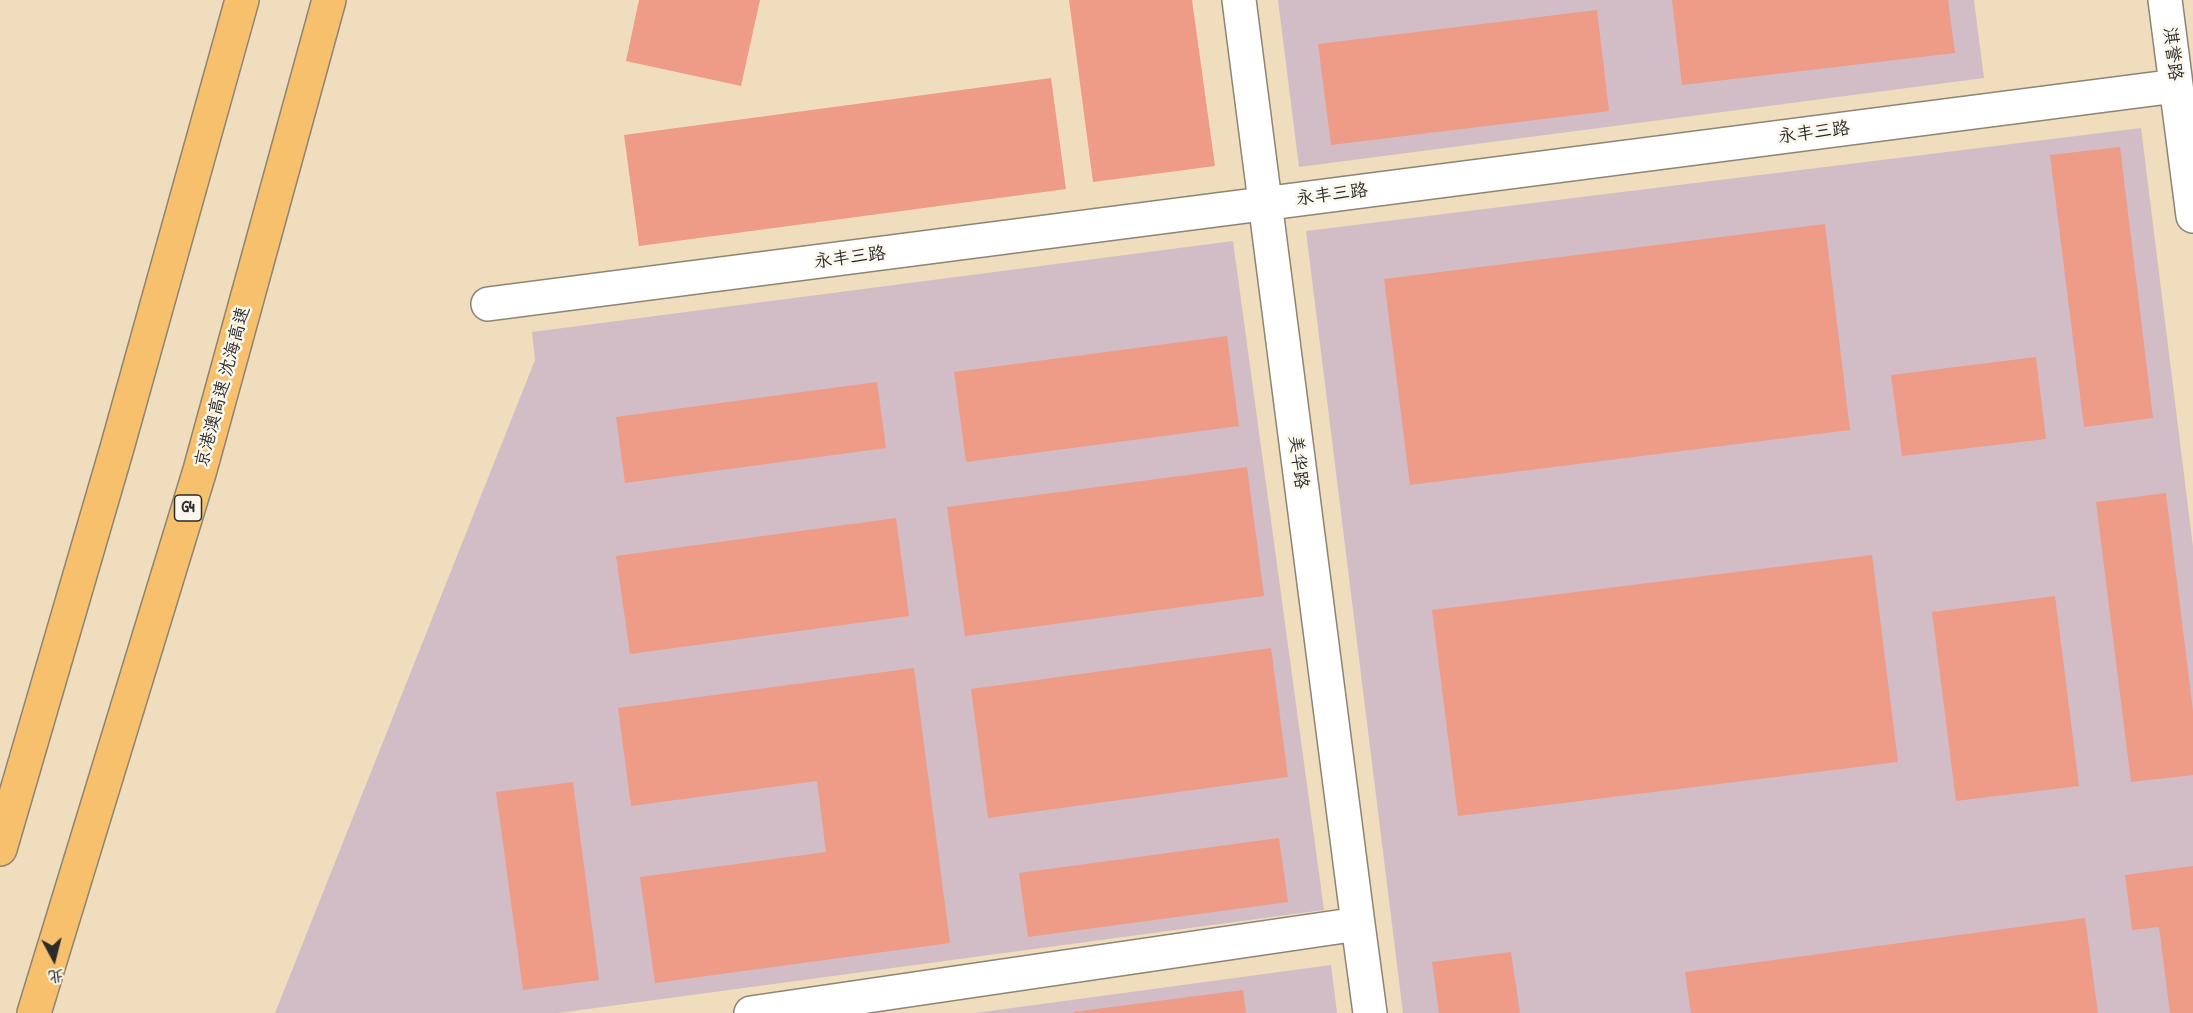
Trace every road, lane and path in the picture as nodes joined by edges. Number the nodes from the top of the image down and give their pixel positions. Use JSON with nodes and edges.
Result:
{"nodes":[{"id":1,"x":242,"y":0,"type":"edge"},
{"id":2,"x":329,"y":0,"type":"edge"},
{"id":3,"x":1239,"y":0,"type":"edge"},
{"id":4,"x":2165,"y":0,"type":"edge"},
{"id":5,"x":2176,"y":86,"type":"junction"},
{"id":6,"x":1265,"y":204,"type":"junction"},
{"id":7,"x":2193,"y":216,"type":"edge"},
{"id":8,"x":488,"y":304,"type":"dead end"},
{"id":9,"x":0,"y":849,"type":"edge"},
{"id":10,"x":1358,"y":924,"type":"junction"},
{"id":11,"x":34,"y":1013,"type":"edge"},
{"id":12,"x":751,"y":1013,"type":"edge"},
{"id":13,"x":1370,"y":1013,"type":"edge"}],
"edges":[{"from":1,"to":9,"type":"highway"},
{"from":2,"to":11,"type":"highway","name":"京港澳高速 沈海高速","number":"G4"},
{"from":3,"to":6,"type":"street","name":"美华路"},
{"from":4,"to":5,"type":"street","name":"淇誉路"},
{"from":5,"to":6,"type":"street","name":"永丰三路"},
{"from":5,"to":7,"type":"street","name":"淇誉路"},
{"from":6,"to":8,"type":"street","name":"永丰三路"},
{"from":6,"to":10,"type":"street","name":"美华路"},
{"from":10,"to":12,"type":"street"},
{"from":10,"to":13,"type":"street","name":"美华路"}]}
